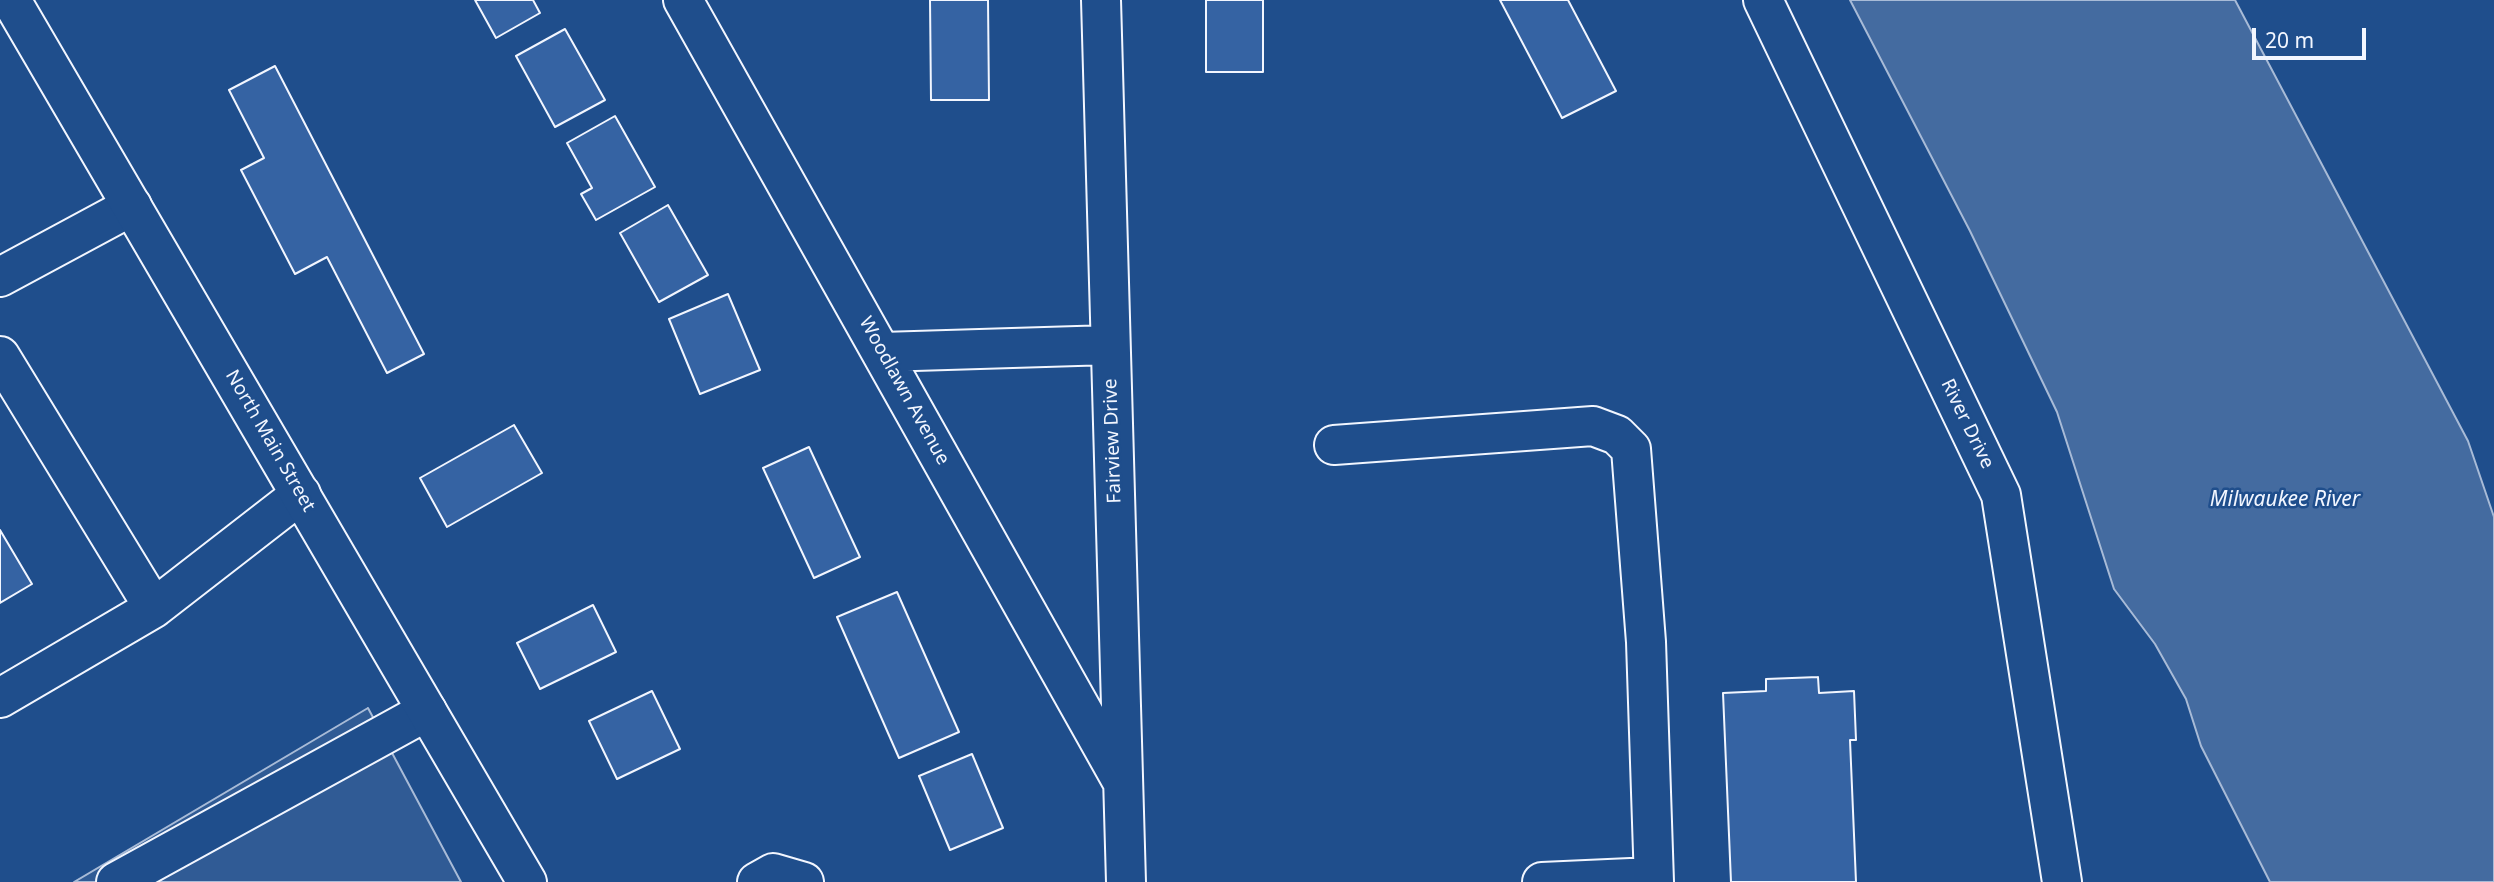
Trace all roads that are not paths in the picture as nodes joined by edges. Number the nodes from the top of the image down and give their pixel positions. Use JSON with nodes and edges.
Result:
{"nodes":[{"id":1,"x":11,"y":0,"type":"edge"},
{"id":2,"x":683,"y":0,"type":"edge"},
{"id":3,"x":1101,"y":0,"type":"edge"},
{"id":4,"x":1763,"y":0,"type":"edge"},
{"id":5,"x":132,"y":206,"type":"junction"},
{"id":6,"x":0,"y":277,"type":"edge"},
{"id":7,"x":1110,"y":345,"type":"junction"},
{"id":8,"x":882,"y":352,"type":"junction"},
{"id":9,"x":0,"y":356,"type":"edge"},
{"id":10,"x":1334,"y":445,"type":"dead end"},
{"id":11,"x":301,"y":494,"type":"junction"},
{"id":12,"x":154,"y":608,"type":"junction"},
{"id":13,"x":0,"y":698,"type":"edge"},
{"id":14,"x":428,"y":711,"type":"junction"},
{"id":15,"x":1123,"y":783,"type":"junction"},
{"id":16,"x":1654,"y":879,"type":"edge"},
{"id":17,"x":116,"y":882,"type":"edge"},
{"id":18,"x":527,"y":882,"type":"edge"},
{"id":19,"x":757,"y":882,"type":"edge"},
{"id":20,"x":804,"y":882,"type":"edge"},
{"id":21,"x":1126,"y":882,"type":"edge"},
{"id":22,"x":1542,"y":882,"type":"edge"},
{"id":23,"x":2062,"y":882,"type":"edge"}],
"edges":[{"from":1,"to":5,"type":"street","name":"North Main Street"},
{"from":2,"to":8,"type":"street","name":"Woodlawn Avenue"},
{"from":3,"to":7,"type":"street","name":"Fairview Drive"},
{"from":4,"to":23,"type":"street","name":"River Drive"},
{"from":5,"to":6,"type":"street"},
{"from":5,"to":11,"type":"street","name":"North Main Street"},
{"from":7,"to":8,"type":"street"},
{"from":7,"to":15,"type":"street","name":"Fairview Drive"},
{"from":8,"to":15,"type":"street","name":"Woodlawn Avenue"},
{"from":9,"to":12,"type":"street"},
{"from":10,"to":16,"type":"street"},
{"from":11,"to":12,"type":"street"},
{"from":11,"to":14,"type":"street","name":"North Main Street"},
{"from":12,"to":13,"type":"street"},
{"from":14,"to":17,"type":"street"},
{"from":14,"to":18,"type":"street","name":"North Main Street"},
{"from":15,"to":21,"type":"street","name":"Fairview Drive"},
{"from":16,"to":22,"type":"street"},
{"from":19,"to":20,"type":"street"}]}
